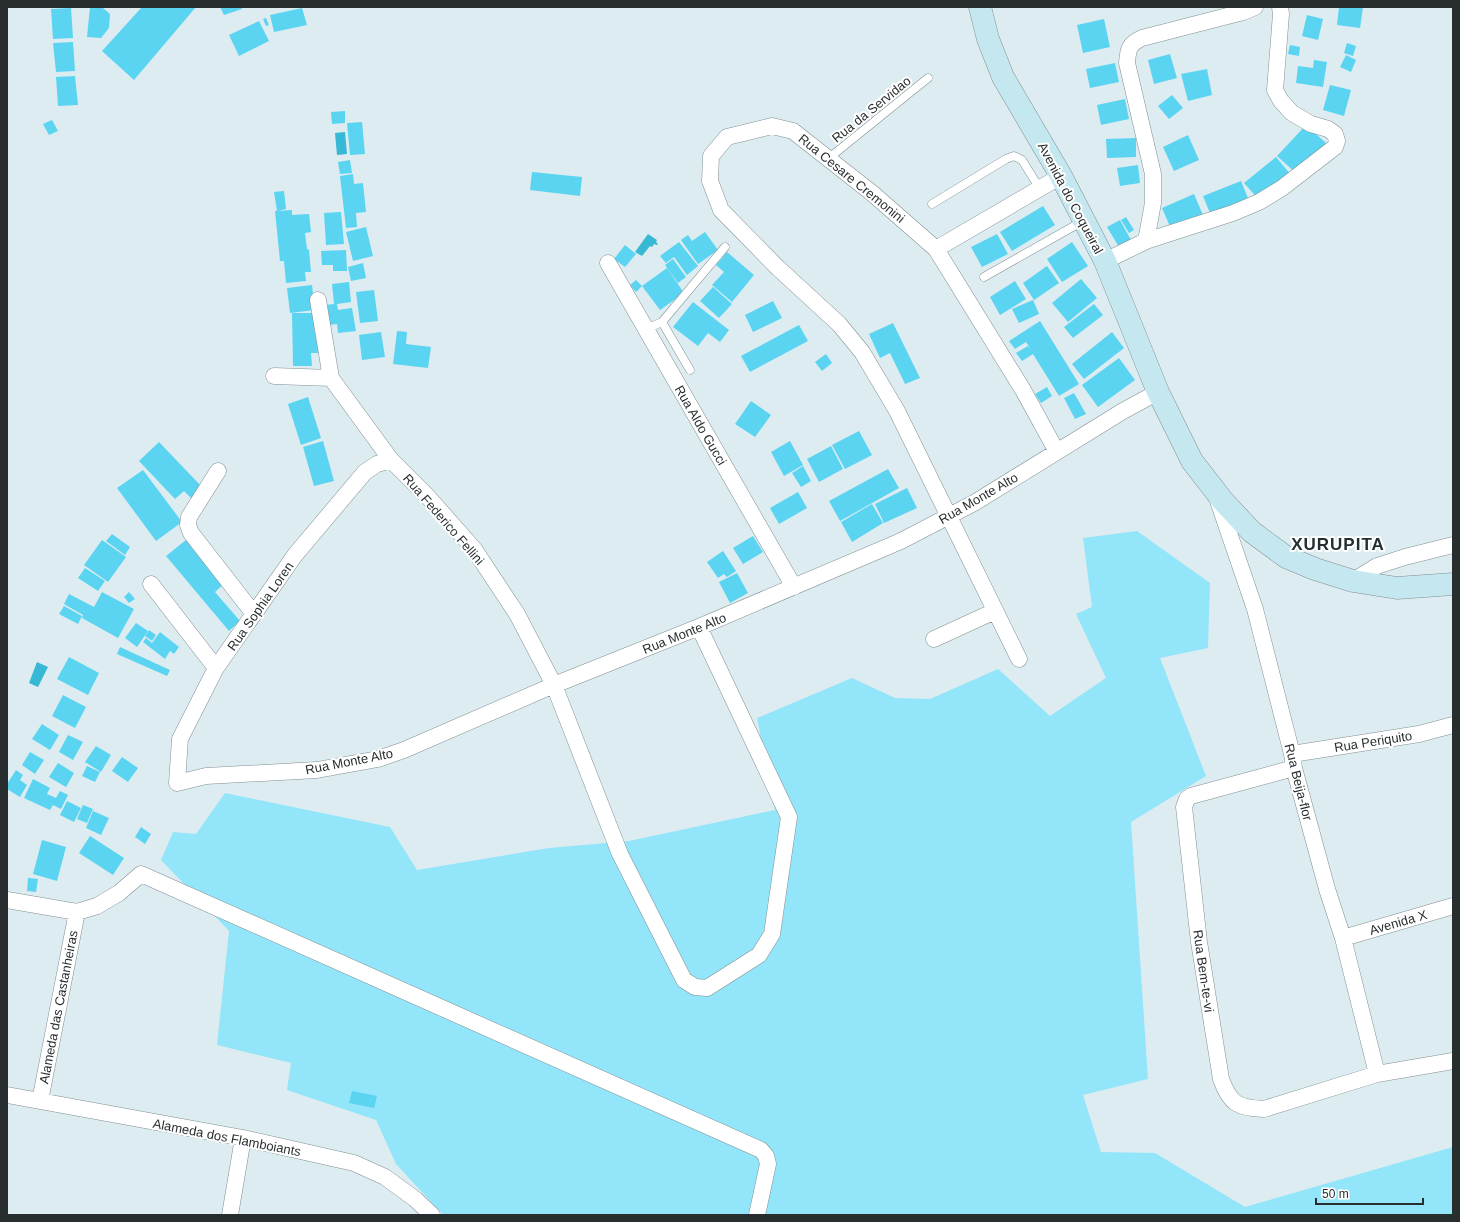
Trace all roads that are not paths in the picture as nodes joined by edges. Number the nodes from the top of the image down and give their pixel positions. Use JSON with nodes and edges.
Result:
{"nodes":[{"id":1,"x":980,"y":7,"type":"edge"},
{"id":2,"x":1255,"y":7,"type":"edge"},
{"id":3,"x":1280,"y":7,"type":"edge"},
{"id":4,"x":928,"y":78,"type":"dead end"},
{"id":5,"x":829,"y":158,"type":"junction"},
{"id":6,"x":1061,"y":176,"type":"junction"},
{"id":7,"x":1040,"y":189,"type":"junction"},
{"id":8,"x":932,"y":204,"type":"dead end"},
{"id":9,"x":1084,"y":220,"type":"junction"},
{"id":10,"x":1146,"y":241,"type":"junction"},
{"id":11,"x":725,"y":247,"type":"dead end"},
{"id":12,"x":936,"y":249,"type":"junction"},
{"id":13,"x":1105,"y":261,"type":"junction"},
{"id":14,"x":608,"y":263,"type":"dead end"},
{"id":15,"x":984,"y":277,"type":"dead end"},
{"id":16,"x":318,"y":300,"type":"dead end"},
{"id":17,"x":662,"y":322,"type":"junction"},
{"id":18,"x":646,"y":329,"type":"junction"},
{"id":19,"x":690,"y":370,"type":"dead end"},
{"id":20,"x":274,"y":376,"type":"dead end"},
{"id":21,"x":331,"y":378,"type":"junction"},
{"id":22,"x":1158,"y":392,"type":"junction"},
{"id":23,"x":1056,"y":452,"type":"junction"},
{"id":24,"x":391,"y":460,"type":"junction"},
{"id":25,"x":218,"y":471,"type":"dead end"},
{"id":26,"x":1215,"y":491,"type":"junction"},
{"id":27,"x":948,"y":516,"type":"junction"},
{"id":28,"x":1453,"y":545,"type":"edge"},
{"id":29,"x":1353,"y":581,"type":"junction"},
{"id":30,"x":151,"y":584,"type":"dead end"},
{"id":31,"x":1453,"y":584,"type":"edge"},
{"id":32,"x":794,"y":588,"type":"junction"},
{"id":33,"x":995,"y":611,"type":"junction"},
{"id":34,"x":254,"y":614,"type":"junction"},
{"id":35,"x":699,"y":627,"type":"junction"},
{"id":36,"x":934,"y":639,"type":"dead end"},
{"id":37,"x":1019,"y":659,"type":"dead end"},
{"id":38,"x":216,"y":668,"type":"junction"},
{"id":39,"x":554,"y":685,"type":"junction"},
{"id":40,"x":1453,"y":726,"type":"edge"},
{"id":41,"x":1293,"y":761,"type":"junction"},
{"id":42,"x":178,"y":783,"type":"joint"},
{"id":43,"x":7,"y":900,"type":"edge"},
{"id":44,"x":1453,"y":906,"type":"edge"},
{"id":45,"x":77,"y":912,"type":"junction"},
{"id":46,"x":1343,"y":938,"type":"junction"},
{"id":47,"x":1453,"y":1062,"type":"edge"},
{"id":48,"x":1377,"y":1074,"type":"junction"},
{"id":49,"x":7,"y":1095,"type":"edge"},
{"id":50,"x":40,"y":1101,"type":"junction"},
{"id":51,"x":242,"y":1138,"type":"junction"},
{"id":52,"x":230,"y":1215,"type":"edge"},
{"id":53,"x":432,"y":1215,"type":"edge"},
{"id":54,"x":757,"y":1215,"type":"edge"}],
"edges":[{"from":1,"to":6,"type":"main road","name":"Avenida do Coqueiral"},
{"from":2,"to":10,"type":"street"},
{"from":3,"to":10,"type":"street"},
{"from":4,"to":5,"type":"lane","name":"Rua da Servidao"},
{"from":5,"to":12,"type":"street","name":"Rua Cesare Cremonini"},
{"from":5,"to":27,"type":"street","name":"Rua Cesare Cremonini"},
{"from":6,"to":7,"type":"street"},
{"from":6,"to":9,"type":"main road","name":"Avenida do Coqueiral"},
{"from":7,"to":8,"type":"lane"},
{"from":7,"to":12,"type":"street"},
{"from":9,"to":13,"type":"main road","name":"Avenida do Coqueiral"},
{"from":9,"to":15,"type":"lane"},
{"from":10,"to":13,"type":"street"},
{"from":11,"to":17,"type":"lane"},
{"from":12,"to":23,"type":"street","name":"Rua Cesare Cremonini"},
{"from":13,"to":22,"type":"main road","name":"Avenida do Coqueiral"},
{"from":14,"to":18,"type":"street","name":"Rua Aldo Gucci"},
{"from":16,"to":21,"type":"street"},
{"from":17,"to":18,"type":"lane"},
{"from":17,"to":19,"type":"lane"},
{"from":18,"to":32,"type":"street","name":"Rua Aldo Gucci"},
{"from":20,"to":21,"type":"street"},
{"from":21,"to":24,"type":"street","name":"Rua Federico Fellini"},
{"from":22,"to":23,"type":"street","name":"Rua Monte Alto"},
{"from":22,"to":26,"type":"main road","name":"Avenida do Coqueiral"},
{"from":23,"to":27,"type":"street","name":"Rua Monte Alto"},
{"from":24,"to":34,"type":"street","name":"Rua Sophia Loren"},
{"from":24,"to":39,"type":"street","name":"Rua Federico Fellini"},
{"from":25,"to":34,"type":"street"},
{"from":26,"to":29,"type":"main road","name":"Avenida do Coqueiral"},
{"from":26,"to":41,"type":"street","name":"Rua Beija-flor"},
{"from":27,"to":32,"type":"street","name":"Rua Monte Alto"},
{"from":27,"to":33,"type":"street","name":"Rua Cesare Cremonini"},
{"from":28,"to":29,"type":"street"},
{"from":29,"to":31,"type":"main road","name":"Avenida do Coqueiral"},
{"from":30,"to":38,"type":"street"},
{"from":32,"to":35,"type":"street","name":"Rua Monte Alto"},
{"from":33,"to":36,"type":"street"},
{"from":33,"to":37,"type":"street","name":"Rua Cesare Cremonini"},
{"from":34,"to":38,"type":"street","name":"Rua Sophia Loren"},
{"from":35,"to":39,"type":"street","name":"Rua Monte Alto"},
{"from":35,"to":39,"type":"street","name":"Rua Federico Fellini"},
{"from":38,"to":42,"type":"street","name":"Rua Sophia Loren"},
{"from":39,"to":42,"type":"street","name":"Rua Monte Alto"},
{"from":40,"to":41,"type":"street","name":"Rua Periquito"},
{"from":41,"to":46,"type":"street","name":"Rua Beija-flor"},
{"from":41,"to":48,"type":"street","name":"Rua Bem-te-vi"},
{"from":43,"to":45,"type":"street"},
{"from":44,"to":46,"type":"street","name":"Avenida X"},
{"from":45,"to":50,"type":"street","name":"Alameda das Castanheiras"},
{"from":45,"to":54,"type":"street"},
{"from":46,"to":48,"type":"street","name":"Rua Beija-flor"},
{"from":47,"to":48,"type":"street"},
{"from":49,"to":50,"type":"street","name":"Alameda dos Flamboiants"},
{"from":50,"to":51,"type":"street","name":"Alameda dos Flamboiants"},
{"from":51,"to":52,"type":"street"},
{"from":51,"to":53,"type":"street","name":"Alameda dos Flamboiants"}]}
